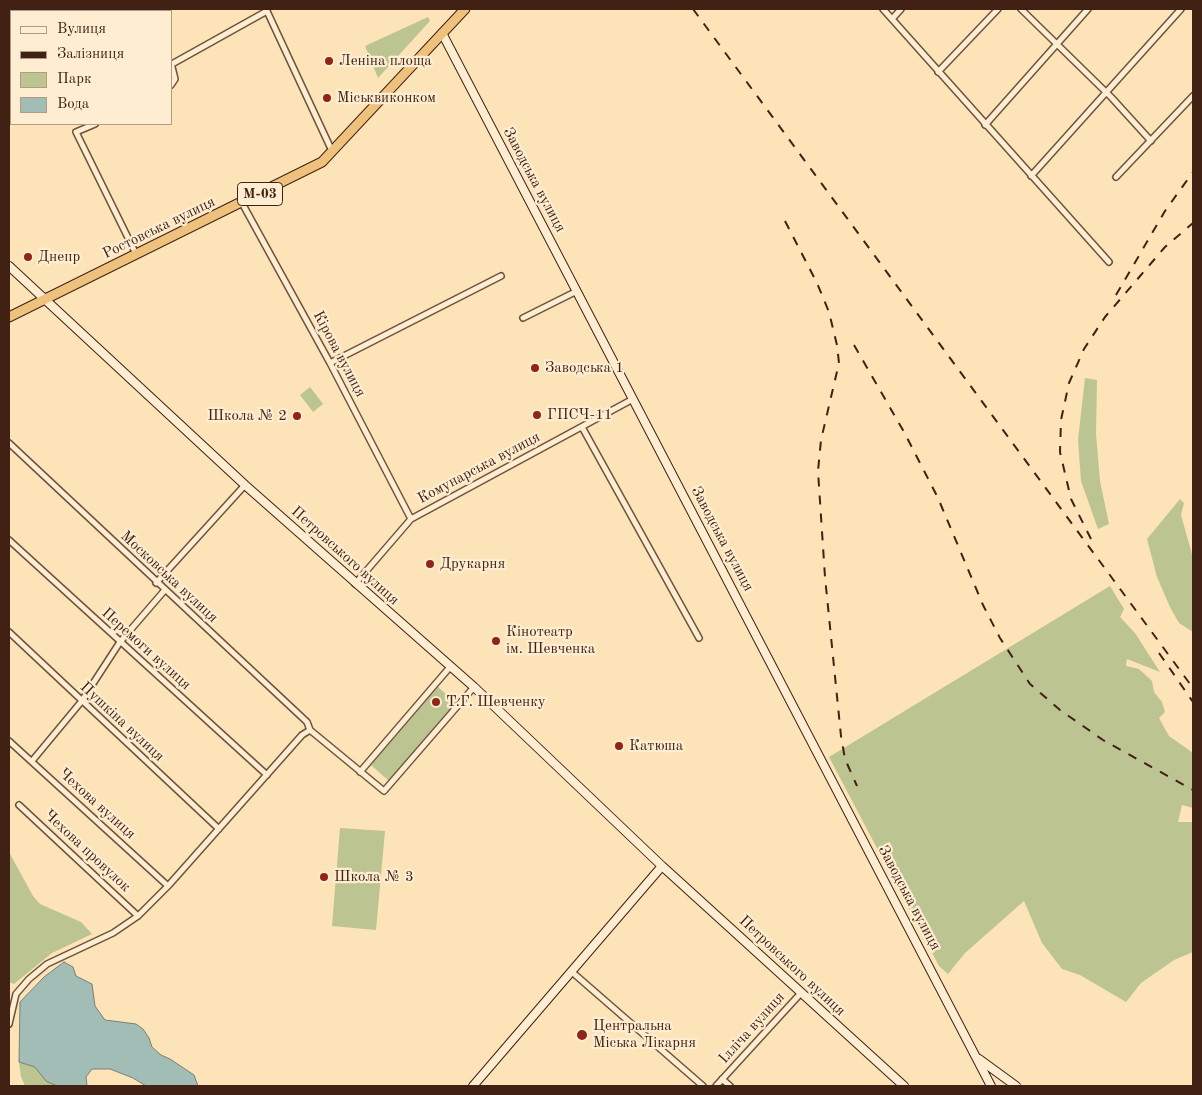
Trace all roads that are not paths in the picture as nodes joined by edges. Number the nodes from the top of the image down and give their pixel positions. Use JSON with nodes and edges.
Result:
{"nodes":[{"id":1,"x":465,"y":9,"type":"edge"},
{"id":2,"x":883,"y":9,"type":"edge"},
{"id":3,"x":901,"y":9,"type":"edge"},
{"id":4,"x":998,"y":9,"type":"edge"},
{"id":5,"x":1021,"y":9,"type":"edge"},
{"id":6,"x":1088,"y":9,"type":"edge"},
{"id":7,"x":1181,"y":9,"type":"edge"},
{"id":8,"x":266,"y":10,"type":"edge"},
{"id":9,"x":892,"y":19,"type":"junction"},
{"id":10,"x":442,"y":33,"type":"junction"},
{"id":11,"x":1057,"y":44,"type":"junction"},
{"id":12,"x":172,"y":63,"type":"edge"},
{"id":13,"x":938,"y":72,"type":"junction"},
{"id":14,"x":172,"y":84,"type":"edge"},
{"id":15,"x":1107,"y":93,"type":"junction"},
{"id":16,"x":1193,"y":96,"type":"edge"},
{"id":17,"x":93,"y":125,"type":"edge"},
{"id":18,"x":985,"y":125,"type":"junction"},
{"id":19,"x":1151,"y":140,"type":"junction"},
{"id":20,"x":332,"y":152,"type":"junction"},
{"id":21,"x":1031,"y":176,"type":"junction"},
{"id":22,"x":1116,"y":177,"type":"dead end"},
{"id":23,"x":242,"y":203,"type":"junction"},
{"id":24,"x":136,"y":254,"type":"junction"},
{"id":25,"x":1109,"y":262,"type":"dead end"},
{"id":26,"x":9,"y":266,"type":"edge"},
{"id":27,"x":501,"y":276,"type":"dead end"},
{"id":28,"x":577,"y":291,"type":"junction"},
{"id":29,"x":46,"y":300,"type":"junction"},
{"id":30,"x":9,"y":318,"type":"edge"},
{"id":31,"x":523,"y":318,"type":"dead end"},
{"id":32,"x":330,"y":363,"type":"junction"},
{"id":33,"x":633,"y":399,"type":"junction"},
{"id":34,"x":582,"y":426,"type":"junction"},
{"id":35,"x":9,"y":444,"type":"edge"},
{"id":36,"x":245,"y":485,"type":"junction"},
{"id":37,"x":411,"y":519,"type":"junction"},
{"id":38,"x":9,"y":540,"type":"edge"},
{"id":39,"x":156,"y":583,"type":"junction"},
{"id":40,"x":355,"y":584,"type":"junction"},
{"id":41,"x":164,"y":591,"type":"junction"},
{"id":42,"x":9,"y":632,"type":"edge"},
{"id":43,"x":699,"y":638,"type":"dead end"},
{"id":44,"x":120,"y":642,"type":"junction"},
{"id":45,"x":450,"y":667,"type":"junction"},
{"id":46,"x":474,"y":687,"type":"junction"},
{"id":47,"x":81,"y":702,"type":"junction"},
{"id":48,"x":310,"y":730,"type":"junction"},
{"id":49,"x":9,"y":741,"type":"edge"},
{"id":50,"x":32,"y":761,"type":"junction"},
{"id":51,"x":360,"y":772,"type":"junction"},
{"id":52,"x":267,"y":775,"type":"junction"},
{"id":53,"x":19,"y":804,"type":"dead end"},
{"id":54,"x":219,"y":829,"type":"junction"},
{"id":55,"x":662,"y":866,"type":"junction"},
{"id":56,"x":168,"y":886,"type":"junction"},
{"id":57,"x":138,"y":916,"type":"junction"},
{"id":58,"x":572,"y":972,"type":"junction"},
{"id":59,"x":801,"y":993,"type":"junction"},
{"id":60,"x":9,"y":1024,"type":"edge"},
{"id":61,"x":977,"y":1058,"type":"junction"},
{"id":62,"x":722,"y":1079,"type":"junction"},
{"id":63,"x":473,"y":1086,"type":"edge"},
{"id":64,"x":703,"y":1086,"type":"edge"},
{"id":65,"x":716,"y":1086,"type":"edge"},
{"id":66,"x":730,"y":1086,"type":"edge"},
{"id":67,"x":904,"y":1086,"type":"edge"},
{"id":68,"x":991,"y":1086,"type":"edge"},
{"id":69,"x":1016,"y":1086,"type":"edge"}],
"edges":[{"from":1,"to":10,"type":"highway","name":"Ростовська вулиця","number":"М-03"},
{"from":2,"to":9,"type":"street"},
{"from":3,"to":9,"type":"street"},
{"from":4,"to":13,"type":"street"},
{"from":5,"to":11,"type":"street"},
{"from":6,"to":11,"type":"street"},
{"from":7,"to":15,"type":"street"},
{"from":8,"to":12,"type":"street"},
{"from":8,"to":20,"type":"street"},
{"from":9,"to":13,"type":"street"},
{"from":10,"to":20,"type":"highway","name":"Ростовська вулиця","number":"М-03"},
{"from":10,"to":28,"type":"main road","name":"Заводська вулиця"},
{"from":11,"to":15,"type":"street"},
{"from":11,"to":18,"type":"street"},
{"from":12,"to":14,"type":"street"},
{"from":13,"to":18,"type":"street"},
{"from":15,"to":19,"type":"street"},
{"from":15,"to":21,"type":"street"},
{"from":16,"to":19,"type":"street"},
{"from":17,"to":24,"type":"street"},
{"from":18,"to":21,"type":"street"},
{"from":19,"to":22,"type":"street"},
{"from":20,"to":23,"type":"highway","name":"Ростовська вулиця","number":"М-03"},
{"from":21,"to":25,"type":"street"},
{"from":23,"to":24,"type":"highway","name":"Ростовська вулиця","number":"М-03"},
{"from":23,"to":32,"type":"street","name":"Кірова вулиця"},
{"from":24,"to":29,"type":"highway","name":"Ростовська вулиця","number":"М-03"},
{"from":26,"to":29,"type":"main road","name":"Петровського вулиця"},
{"from":27,"to":32,"type":"street"},
{"from":28,"to":31,"type":"street"},
{"from":28,"to":33,"type":"main road","name":"Заводська вулиця"},
{"from":29,"to":30,"type":"highway","name":"Ростовська вулиця","number":"М-03"},
{"from":29,"to":36,"type":"main road","name":"Петровського вулиця"},
{"from":32,"to":37,"type":"street","name":"Кірова вулиця"},
{"from":33,"to":34,"type":"street","name":"Комунарська вулиця"},
{"from":33,"to":61,"type":"main road","name":"Заводська вулиця"},
{"from":34,"to":37,"type":"street","name":"Комунарська вулиця"},
{"from":34,"to":43,"type":"street"},
{"from":35,"to":39,"type":"street","name":"Московська вулиця"},
{"from":36,"to":39,"type":"street"},
{"from":36,"to":40,"type":"main road","name":"Петровського вулиця"},
{"from":37,"to":40,"type":"street","name":"Комунарська вулиця"},
{"from":38,"to":44,"type":"street","name":"Перемоги вулиця"},
{"from":39,"to":41,"type":"street","name":"Московська вулиця"},
{"from":40,"to":45,"type":"main road","name":"Петровського вулиця"},
{"from":41,"to":44,"type":"street"},
{"from":41,"to":48,"type":"street","name":"Московська вулиця"},
{"from":42,"to":47,"type":"street","name":"Пушкіна вулиця"},
{"from":44,"to":47,"type":"street"},
{"from":44,"to":52,"type":"street","name":"Перемоги вулиця"},
{"from":45,"to":46,"type":"main road","name":"Петровського вулиця"},
{"from":45,"to":51,"type":"street"},
{"from":46,"to":51,"type":"street","name":"Московська вулиця"},
{"from":46,"to":55,"type":"main road","name":"Петровського вулиця"},
{"from":47,"to":50,"type":"street"},
{"from":47,"to":54,"type":"street","name":"Пушкіна вулиця"},
{"from":48,"to":51,"type":"street","name":"Московська вулиця"},
{"from":48,"to":52,"type":"street"},
{"from":49,"to":50,"type":"street","name":"Чехова вулиця"},
{"from":50,"to":56,"type":"street","name":"Чехова вулиця"},
{"from":52,"to":54,"type":"street"},
{"from":53,"to":57,"type":"street","name":"Чехова провулок"},
{"from":54,"to":56,"type":"street"},
{"from":55,"to":58,"type":"main road"},
{"from":55,"to":59,"type":"main road","name":"Петровського вулиця"},
{"from":56,"to":57,"type":"street"},
{"from":57,"to":60,"type":"street"},
{"from":58,"to":63,"type":"main road"},
{"from":58,"to":64,"type":"street"},
{"from":59,"to":62,"type":"street","name":"Ілліча вулиця"},
{"from":59,"to":67,"type":"main road","name":"Петровського вулиця"},
{"from":61,"to":68,"type":"main road","name":"Заводська вулиця"},
{"from":61,"to":69,"type":"main road"},
{"from":62,"to":65,"type":"street","name":"Ілліча вулиця"},
{"from":62,"to":66,"type":"street","name":"Ілліча вулиця"}]}
